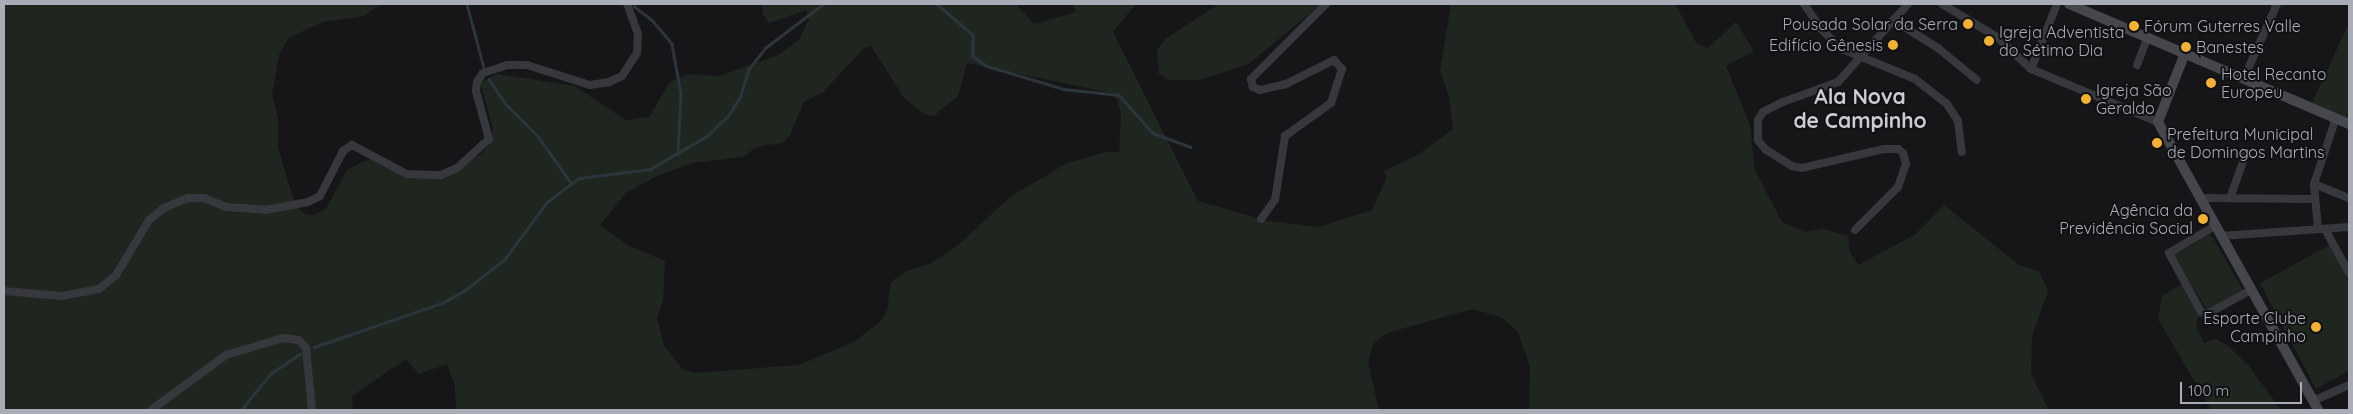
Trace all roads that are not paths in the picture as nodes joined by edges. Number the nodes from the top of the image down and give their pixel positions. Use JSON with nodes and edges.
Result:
{"nodes":[{"id":1,"x":627,"y":4,"type":"edge"},
{"id":2,"x":1326,"y":4,"type":"edge"},
{"id":3,"x":1804,"y":4,"type":"edge"},
{"id":4,"x":1908,"y":4,"type":"edge"},
{"id":5,"x":1942,"y":4,"type":"edge"},
{"id":6,"x":2057,"y":4,"type":"edge"},
{"id":7,"x":2069,"y":4,"type":"edge"},
{"id":8,"x":2277,"y":4,"type":"edge"},
{"id":9,"x":1893,"y":20,"type":"junction"},
{"id":10,"x":2148,"y":37,"type":"junction"},
{"id":11,"x":2185,"y":53,"type":"junction"},
{"id":12,"x":1862,"y":57,"type":"junction"},
{"id":13,"x":2137,"y":64,"type":"dead end"},
{"id":14,"x":2031,"y":70,"type":"junction"},
{"id":15,"x":2244,"y":78,"type":"junction"},
{"id":16,"x":1977,"y":80,"type":"dead end"},
{"id":17,"x":2336,"y":118,"type":"junction"},
{"id":18,"x":2158,"y":122,"type":"junction"},
{"id":19,"x":2349,"y":124,"type":"edge"},
{"id":20,"x":1962,"y":152,"type":"dead end"},
{"id":21,"x":2245,"y":156,"type":"dead end"},
{"id":22,"x":2314,"y":184,"type":"junction"},
{"id":23,"x":2199,"y":198,"type":"junction"},
{"id":24,"x":2230,"y":198,"type":"junction"},
{"id":25,"x":2349,"y":198,"type":"edge"},
{"id":26,"x":2314,"y":199,"type":"junction"},
{"id":27,"x":1261,"y":219,"type":"dead end"},
{"id":28,"x":2215,"y":226,"type":"junction"},
{"id":29,"x":2349,"y":227,"type":"edge"},
{"id":30,"x":2321,"y":229,"type":"junction"},
{"id":31,"x":1855,"y":230,"type":"dead end"},
{"id":32,"x":2221,"y":236,"type":"junction"},
{"id":33,"x":2349,"y":273,"type":"edge"},
{"id":34,"x":2251,"y":290,"type":"junction"},
{"id":35,"x":4,"y":291,"type":"edge"},
{"id":36,"x":2349,"y":384,"type":"edge"},
{"id":37,"x":2315,"y":406,"type":"edge"},
{"id":38,"x":151,"y":410,"type":"edge"},
{"id":39,"x":312,"y":410,"type":"edge"}],
"edges":[{"from":1,"to":35,"type":"street"},
{"from":2,"to":27,"type":"street"},
{"from":3,"to":12,"type":"street"},
{"from":4,"to":9,"type":"street"},
{"from":5,"to":14,"type":"street"},
{"from":6,"to":14,"type":"street"},
{"from":7,"to":10,"type":"main road"},
{"from":8,"to":15,"type":"street"},
{"from":9,"to":12,"type":"street"},
{"from":9,"to":16,"type":"street"},
{"from":10,"to":11,"type":"main road"},
{"from":10,"to":13,"type":"street"},
{"from":11,"to":15,"type":"main road"},
{"from":11,"to":18,"type":"main road"},
{"from":12,"to":20,"type":"street"},
{"from":12,"to":31,"type":"street"},
{"from":14,"to":18,"type":"street"},
{"from":15,"to":17,"type":"main road"},
{"from":17,"to":19,"type":"main road"},
{"from":17,"to":22,"type":"street"},
{"from":18,"to":23,"type":"main road"},
{"from":21,"to":24,"type":"street"},
{"from":22,"to":25,"type":"street"},
{"from":22,"to":26,"type":"street"},
{"from":23,"to":24,"type":"street"},
{"from":23,"to":28,"type":"main road"},
{"from":24,"to":26,"type":"street"},
{"from":26,"to":30,"type":"street"},
{"from":28,"to":32,"type":"main road"},
{"from":28,"to":34,"type":"street"},
{"from":29,"to":30,"type":"street"},
{"from":30,"to":32,"type":"street"},
{"from":30,"to":33,"type":"street"},
{"from":32,"to":34,"type":"main road"},
{"from":34,"to":37,"type":"main road"},
{"from":36,"to":37,"type":"street"},
{"from":38,"to":39,"type":"street"}]}
